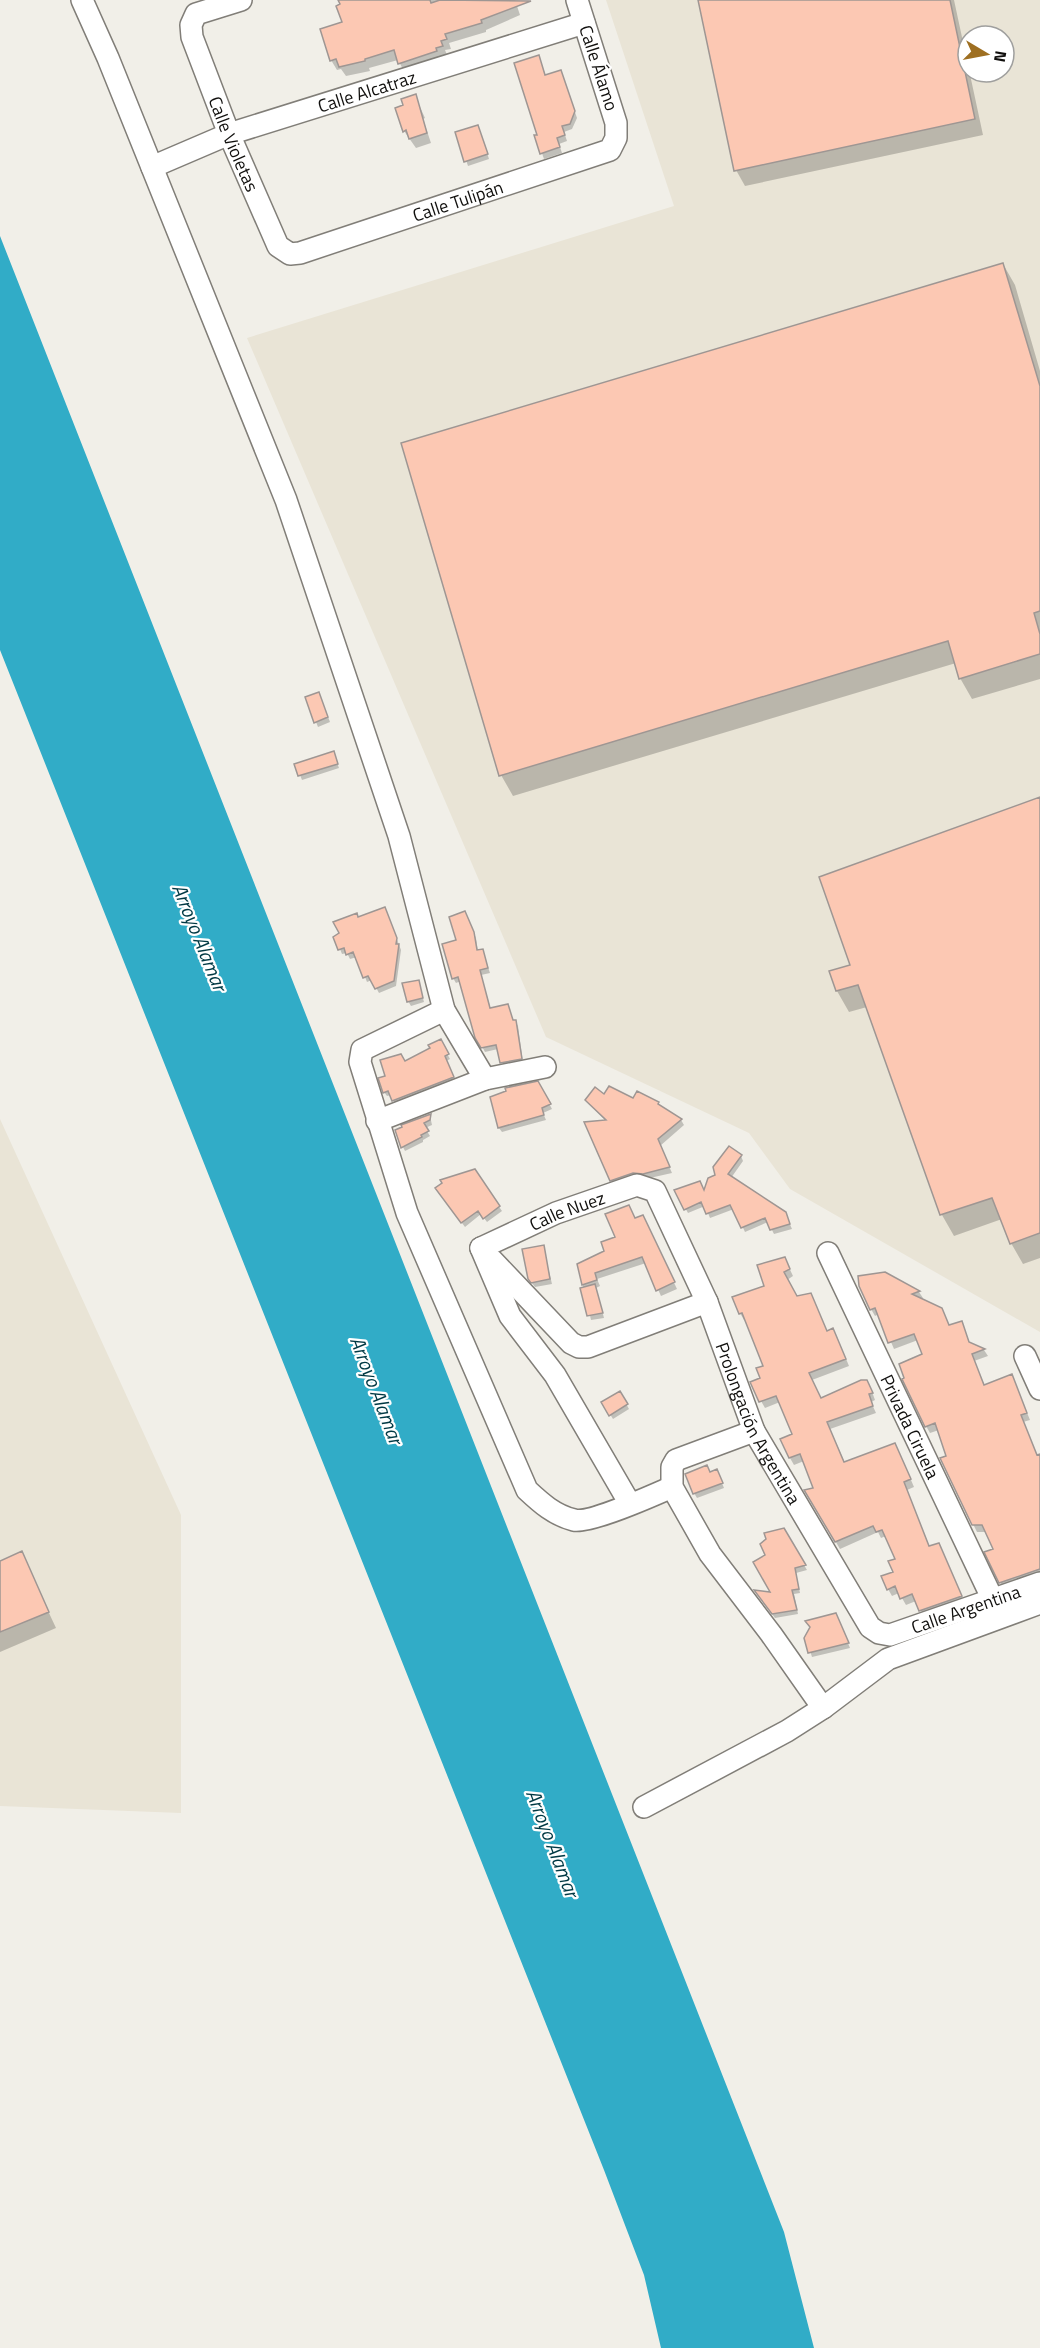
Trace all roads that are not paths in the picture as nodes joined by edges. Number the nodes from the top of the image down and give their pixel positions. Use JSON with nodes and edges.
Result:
{"nodes":[{"id":1,"x":82,"y":0,"type":"edge"},
{"id":2,"x":241,"y":0,"type":"edge"},
{"id":3,"x":577,"y":0,"type":"edge"},
{"id":4,"x":584,"y":23,"type":"junction"},
{"id":5,"x":229,"y":135,"type":"junction"},
{"id":6,"x":616,"y":138,"type":"joint"},
{"id":7,"x":152,"y":167,"type":"junction"},
{"id":8,"x":290,"y":254,"type":"joint"},
{"id":9,"x":444,"y":1010,"type":"junction"},
{"id":10,"x":545,"y":1067,"type":"dead end"},
{"id":11,"x":485,"y":1079,"type":"junction"},
{"id":12,"x":377,"y":1121,"type":"junction"},
{"id":13,"x":655,"y":1191,"type":"joint"},
{"id":14,"x":481,"y":1248,"type":"junction"},
{"id":15,"x":828,"y":1253,"type":"dead end"},
{"id":16,"x":707,"y":1302,"type":"junction"},
{"id":17,"x":1025,"y":1356,"type":"dead end"},
{"id":18,"x":1040,"y":1389,"type":"edge"},
{"id":19,"x":754,"y":1431,"type":"junction"},
{"id":20,"x":672,"y":1477,"type":"junction"},
{"id":21,"x":630,"y":1504,"type":"junction"},
{"id":22,"x":1040,"y":1583,"type":"edge"},
{"id":23,"x":993,"y":1600,"type":"junction"},
{"id":24,"x":1040,"y":1603,"type":"edge"},
{"id":25,"x":884,"y":1634,"type":"junction"},
{"id":26,"x":888,"y":1659,"type":"junction"},
{"id":27,"x":823,"y":1708,"type":"junction"},
{"id":28,"x":644,"y":1807,"type":"dead end"}],
"edges":[{"from":1,"to":7,"type":"street"},
{"from":2,"to":5,"type":"street","name":"Calle Violetas"},
{"from":3,"to":4,"type":"street","name":"Calle Álamo"},
{"from":4,"to":5,"type":"street","name":"Calle Alcatraz"},
{"from":4,"to":6,"type":"street","name":"Calle Álamo"},
{"from":5,"to":7,"type":"street","name":"Calle Alcatraz"},
{"from":5,"to":8,"type":"street","name":"Calle Violetas"},
{"from":6,"to":8,"type":"street","name":"Calle Tulipán"},
{"from":7,"to":9,"type":"street"},
{"from":9,"to":11,"type":"street"},
{"from":9,"to":12,"type":"street"},
{"from":10,"to":11,"type":"street"},
{"from":11,"to":12,"type":"street"},
{"from":12,"to":21,"type":"street"},
{"from":13,"to":14,"type":"street","name":"Calle Nuez"},
{"from":13,"to":16,"type":"street","name":"Prolongación Argentina"},
{"from":14,"to":16,"type":"street"},
{"from":14,"to":21,"type":"street"},
{"from":15,"to":23,"type":"street","name":"Privada Ciruela"},
{"from":16,"to":19,"type":"street","name":"Prolongación Argentina"},
{"from":17,"to":18,"type":"street"},
{"from":19,"to":20,"type":"street"},
{"from":19,"to":25,"type":"street","name":"Prolongación Argentina"},
{"from":20,"to":21,"type":"street"},
{"from":20,"to":27,"type":"street"},
{"from":22,"to":23,"type":"street","name":"Calle Argentina"},
{"from":23,"to":25,"type":"street","name":"Calle Argentina"},
{"from":24,"to":26,"type":"street"},
{"from":25,"to":26,"type":"street"},
{"from":26,"to":27,"type":"street"},
{"from":27,"to":28,"type":"street"}]}
